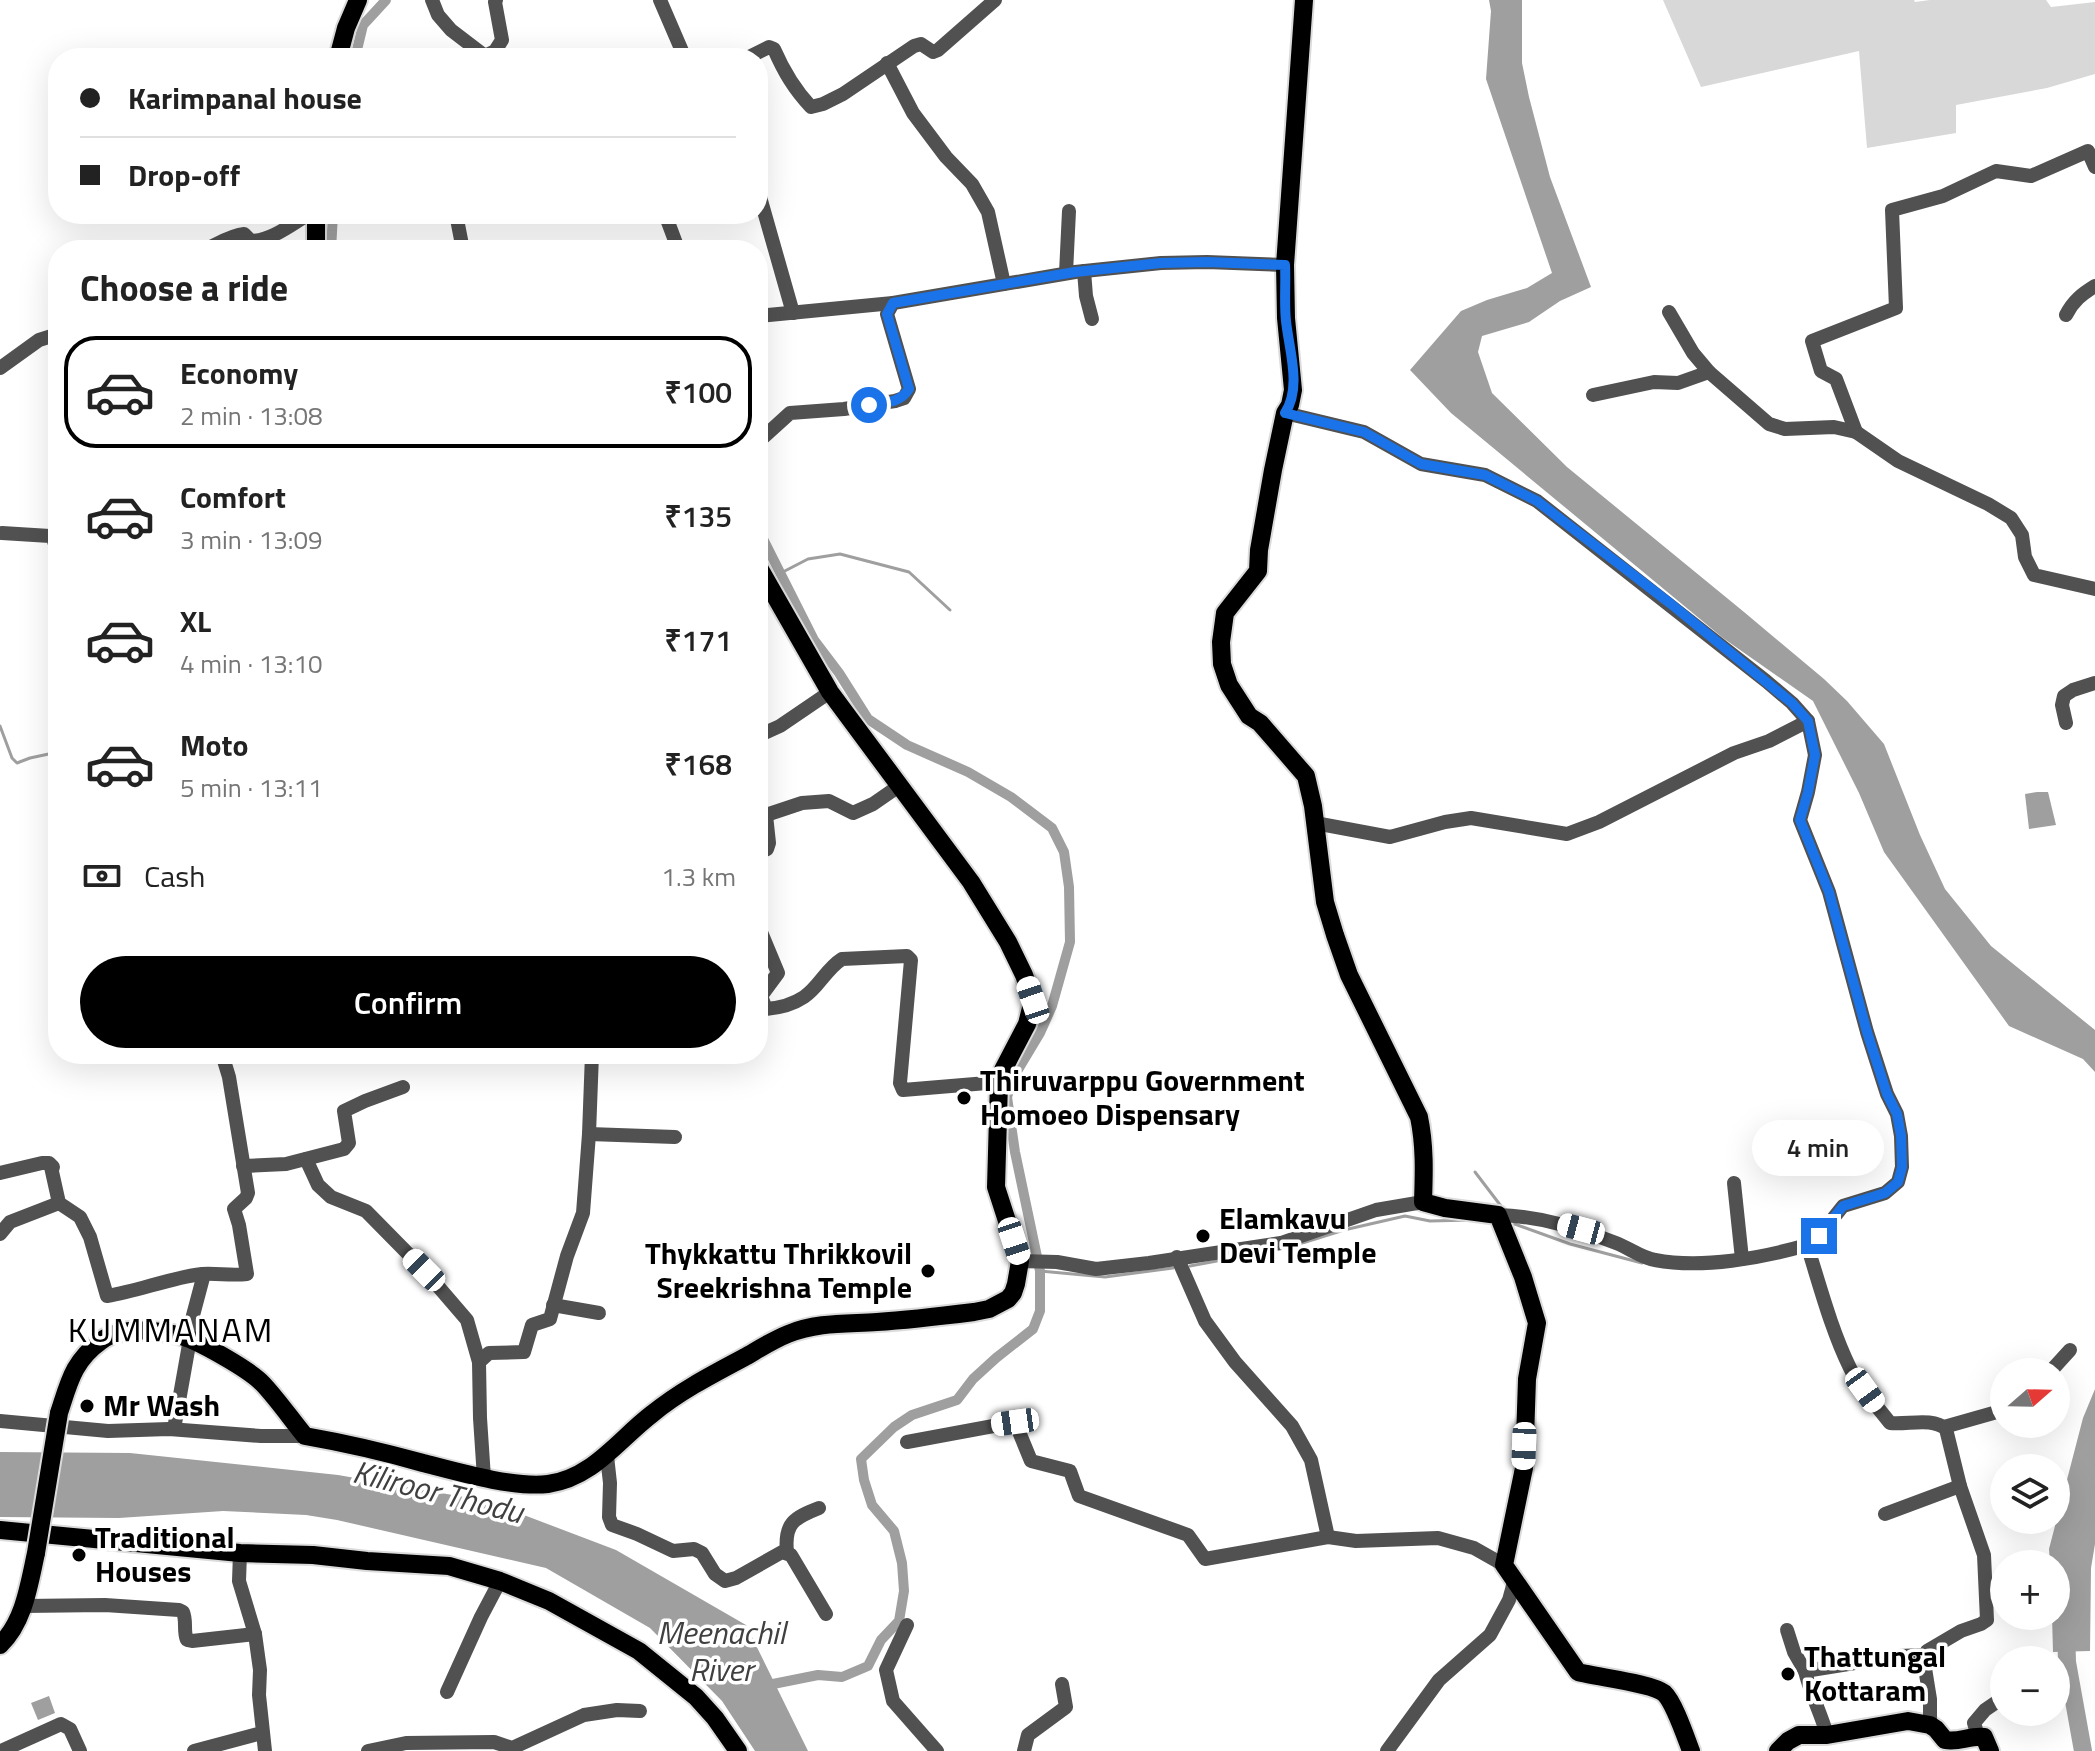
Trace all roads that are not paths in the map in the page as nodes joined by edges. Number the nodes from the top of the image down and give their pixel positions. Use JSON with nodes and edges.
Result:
{"nodes":[{"id":1,"x":432,"y":0,"type":"edge"},
{"id":2,"x":496,"y":0,"type":"edge"},
{"id":3,"x":660,"y":0,"type":"edge"},
{"id":4,"x":995,"y":0,"type":"edge"},
{"id":5,"x":1304,"y":0,"type":"edge"},
{"id":6,"x":351,"y":1,"type":"edge"},
{"id":7,"x":340,"y":48,"type":"edge"},
{"id":8,"x":474,"y":48,"type":"edge"},
{"id":9,"x":497,"y":48,"type":"edge"},
{"id":10,"x":681,"y":48,"type":"edge"},
{"id":11,"x":767,"y":48,"type":"edge"},
{"id":12,"x":887,"y":63,"type":"junction"},
{"id":13,"x":2095,"y":167,"type":"edge"},
{"id":14,"x":1069,"y":211,"type":"dead end"},
{"id":15,"x":293,"y":224,"type":"edge"},
{"id":16,"x":768,"y":224,"type":"edge"},
{"id":17,"x":228,"y":240,"type":"edge"},
{"id":18,"x":250,"y":240,"type":"edge"},
{"id":19,"x":260,"y":240,"type":"edge"},
{"id":20,"x":1285,"y":265,"type":"junction"},
{"id":21,"x":1084,"y":271,"type":"junction"},
{"id":22,"x":1066,"y":273,"type":"junction"},
{"id":23,"x":1004,"y":284,"type":"junction"},
{"id":24,"x":2095,"y":286,"type":"edge"},
{"id":25,"x":893,"y":303,"type":"junction"},
{"id":26,"x":1669,"y":312,"type":"dead end"},
{"id":27,"x":793,"y":313,"type":"junction"},
{"id":28,"x":768,"y":315,"type":"edge"},
{"id":29,"x":2066,"y":315,"type":"dead end"},
{"id":30,"x":1092,"y":319,"type":"dead end"},
{"id":31,"x":48,"y":337,"type":"edge"},
{"id":32,"x":0,"y":368,"type":"edge"},
{"id":33,"x":1709,"y":372,"type":"junction"},
{"id":34,"x":1593,"y":395,"type":"dead end"},
{"id":35,"x":1285,"y":413,"type":"junction"},
{"id":36,"x":1856,"y":432,"type":"junction"},
{"id":37,"x":768,"y":433,"type":"edge"},
{"id":38,"x":2,"y":533,"type":"edge"},
{"id":39,"x":48,"y":536,"type":"edge"},
{"id":40,"x":768,"y":584,"type":"edge"},
{"id":41,"x":2095,"y":589,"type":"edge"},
{"id":42,"x":2095,"y":683,"type":"edge"},
{"id":43,"x":830,"y":692,"type":"junction"},
{"id":44,"x":1808,"y":721,"type":"junction"},
{"id":45,"x":2066,"y":723,"type":"dead end"},
{"id":46,"x":768,"y":731,"type":"edge"},
{"id":47,"x":899,"y":786,"type":"junction"},
{"id":48,"x":768,"y":814,"type":"edge"},
{"id":49,"x":1315,"y":823,"type":"junction"},
{"id":50,"x":768,"y":949,"type":"edge"},
{"id":51,"x":768,"y":987,"type":"edge"},
{"id":52,"x":768,"y":1009,"type":"edge"},
{"id":53,"x":225,"y":1064,"type":"edge"},
{"id":54,"x":592,"y":1064,"type":"edge"},
{"id":55,"x":999,"y":1082,"type":"junction"},
{"id":56,"x":403,"y":1087,"type":"dead end"},
{"id":57,"x":589,"y":1134,"type":"junction"},
{"id":58,"x":675,"y":1137,"type":"dead end"},
{"id":59,"x":306,"y":1159,"type":"junction"},
{"id":60,"x":243,"y":1166,"type":"junction"},
{"id":61,"x":0,"y":1173,"type":"edge"},
{"id":62,"x":1734,"y":1183,"type":"dead end"},
{"id":63,"x":1423,"y":1202,"type":"junction"},
{"id":64,"x":59,"y":1203,"type":"junction"},
{"id":65,"x":1502,"y":1217,"type":"junction"},
{"id":66,"x":0,"y":1234,"type":"edge"},
{"id":67,"x":1807,"y":1245,"type":"junction"},
{"id":68,"x":1177,"y":1257,"type":"junction"},
{"id":69,"x":1742,"y":1259,"type":"junction"},
{"id":70,"x":1025,"y":1262,"type":"junction"},
{"id":71,"x":204,"y":1274,"type":"junction"},
{"id":72,"x":553,"y":1305,"type":"junction"},
{"id":73,"x":599,"y":1313,"type":"dead end"},
{"id":74,"x":188,"y":1339,"type":"junction"},
{"id":75,"x":2070,"y":1350,"type":"dead end"},
{"id":76,"x":2063,"y":1358,"type":"edge"},
{"id":77,"x":479,"y":1362,"type":"junction"},
{"id":78,"x":1990,"y":1414,"type":"edge"},
{"id":79,"x":0,"y":1421,"type":"edge"},
{"id":80,"x":1944,"y":1427,"type":"junction"},
{"id":81,"x":174,"y":1429,"type":"junction"},
{"id":82,"x":305,"y":1436,"type":"junction"},
{"id":83,"x":907,"y":1442,"type":"dead end"},
{"id":84,"x":607,"y":1456,"type":"junction"},
{"id":85,"x":484,"y":1478,"type":"junction"},
{"id":86,"x":1960,"y":1486,"type":"junction"},
{"id":87,"x":819,"y":1508,"type":"dead end"},
{"id":88,"x":1885,"y":1514,"type":"dead end"},
{"id":89,"x":0,"y":1530,"type":"edge"},
{"id":90,"x":1328,"y":1537,"type":"junction"},
{"id":91,"x":787,"y":1552,"type":"junction"},
{"id":92,"x":240,"y":1553,"type":"junction"},
{"id":93,"x":1504,"y":1565,"type":"junction"},
{"id":94,"x":500,"y":1581,"type":"junction"},
{"id":95,"x":1514,"y":1582,"type":"junction"},
{"id":96,"x":24,"y":1606,"type":"junction"},
{"id":97,"x":826,"y":1614,"type":"dead end"},
{"id":98,"x":907,"y":1625,"type":"dead end"},
{"id":99,"x":1787,"y":1630,"type":"dead end"},
{"id":100,"x":255,"y":1634,"type":"junction"},
{"id":101,"x":0,"y":1645,"type":"edge"},
{"id":102,"x":1926,"y":1655,"type":"junction"},
{"id":103,"x":1805,"y":1671,"type":"junction"},
{"id":104,"x":1062,"y":1684,"type":"dead end"},
{"id":105,"x":447,"y":1692,"type":"dead end"},
{"id":106,"x":1990,"y":1707,"type":"edge"},
{"id":107,"x":640,"y":1711,"type":"dead end"},
{"id":108,"x":1930,"y":1725,"type":"junction"},
{"id":109,"x":262,"y":1733,"type":"junction"},
{"id":110,"x":1827,"y":1735,"type":"junction"},
{"id":111,"x":1978,"y":1736,"type":"junction"},
{"id":112,"x":1,"y":1751,"type":"edge"},
{"id":113,"x":80,"y":1751,"type":"edge"},
{"id":114,"x":194,"y":1751,"type":"edge"},
{"id":115,"x":265,"y":1751,"type":"edge"},
{"id":116,"x":368,"y":1751,"type":"edge"},
{"id":117,"x":738,"y":1751,"type":"edge"},
{"id":118,"x":937,"y":1751,"type":"edge"},
{"id":119,"x":1024,"y":1751,"type":"edge"},
{"id":120,"x":1387,"y":1751,"type":"edge"},
{"id":121,"x":1691,"y":1751,"type":"edge"},
{"id":122,"x":1778,"y":1751,"type":"edge"},
{"id":123,"x":1990,"y":1751,"type":"edge"}],
"edges":[{"from":1,"to":8,"type":"street"},
{"from":2,"to":9,"type":"street"},
{"from":3,"to":10,"type":"street"},
{"from":4,"to":12,"type":"street"},
{"from":5,"to":20,"type":"main road"},
{"from":6,"to":7,"type":"main road"},
{"from":11,"to":12,"type":"street"},
{"from":12,"to":23,"type":"street"},
{"from":13,"to":36,"type":"street"},
{"from":14,"to":22,"type":"street"},
{"from":15,"to":19,"type":"street"},
{"from":16,"to":27,"type":"street"},
{"from":17,"to":18,"type":"street"},
{"from":20,"to":21,"type":"street"},
{"from":20,"to":35,"type":"main road"},
{"from":21,"to":22,"type":"street"},
{"from":21,"to":30,"type":"street"},
{"from":22,"to":23,"type":"street"},
{"from":23,"to":25,"type":"street"},
{"from":24,"to":29,"type":"street"},
{"from":25,"to":27,"type":"street"},
{"from":25,"to":37,"type":"street"},
{"from":26,"to":33,"type":"street"},
{"from":27,"to":28,"type":"street"},
{"from":31,"to":32,"type":"street"},
{"from":33,"to":34,"type":"street"},
{"from":33,"to":36,"type":"street"},
{"from":35,"to":44,"type":"street"},
{"from":35,"to":49,"type":"main road"},
{"from":36,"to":41,"type":"street"},
{"from":38,"to":39,"type":"street"},
{"from":40,"to":43,"type":"main road"},
{"from":42,"to":45,"type":"street"},
{"from":43,"to":46,"type":"street"},
{"from":43,"to":47,"type":"main road"},
{"from":44,"to":49,"type":"street"},
{"from":44,"to":67,"type":"street"},
{"from":47,"to":48,"type":"street"},
{"from":47,"to":55,"type":"main road"},
{"from":49,"to":63,"type":"main road"},
{"from":50,"to":51,"type":"street"},
{"from":52,"to":55,"type":"street"},
{"from":53,"to":60,"type":"street"},
{"from":54,"to":57,"type":"street"},
{"from":55,"to":70,"type":"main road"},
{"from":56,"to":59,"type":"street"},
{"from":57,"to":58,"type":"street"},
{"from":57,"to":72,"type":"street"},
{"from":59,"to":60,"type":"street"},
{"from":59,"to":77,"type":"street"},
{"from":60,"to":71,"type":"street"},
{"from":61,"to":64,"type":"street"},
{"from":62,"to":69,"type":"street"},
{"from":63,"to":65,"type":"main road"},
{"from":63,"to":68,"type":"street"},
{"from":64,"to":66,"type":"street"},
{"from":64,"to":71,"type":"street"},
{"from":65,"to":69,"type":"street"},
{"from":65,"to":93,"type":"main road"},
{"from":67,"to":69,"type":"street"},
{"from":67,"to":80,"type":"street"},
{"from":68,"to":70,"type":"street"},
{"from":68,"to":90,"type":"street"},
{"from":70,"to":84,"type":"main road"},
{"from":71,"to":74,"type":"street"},
{"from":72,"to":73,"type":"street"},
{"from":72,"to":77,"type":"street"},
{"from":74,"to":81,"type":"street"},
{"from":74,"to":82,"type":"main road"},
{"from":74,"to":96,"type":"main road","bridge":true},
{"from":75,"to":76,"type":"street"},
{"from":77,"to":85,"type":"street"},
{"from":78,"to":80,"type":"street"},
{"from":79,"to":81,"type":"street"},
{"from":80,"to":86,"type":"street"},
{"from":81,"to":82,"type":"street"},
{"from":82,"to":85,"type":"main road"},
{"from":83,"to":90,"type":"street"},
{"from":84,"to":85,"type":"main road"},
{"from":84,"to":91,"type":"street"},
{"from":86,"to":88,"type":"street"},
{"from":86,"to":102,"type":"street"},
{"from":87,"to":91,"type":"street"},
{"from":89,"to":92,"type":"main road"},
{"from":90,"to":93,"type":"street"},
{"from":91,"to":97,"type":"street"},
{"from":92,"to":94,"type":"main road"},
{"from":92,"to":100,"type":"street"},
{"from":93,"to":95,"type":"main road"},
{"from":94,"to":105,"type":"street"},
{"from":94,"to":117,"type":"main road"},
{"from":95,"to":120,"type":"street"},
{"from":95,"to":121,"type":"main road"},
{"from":96,"to":100,"type":"street"},
{"from":96,"to":101,"type":"main road"},
{"from":98,"to":118,"type":"street"},
{"from":99,"to":103,"type":"street"},
{"from":100,"to":109,"type":"street"},
{"from":102,"to":103,"type":"street"},
{"from":102,"to":108,"type":"street"},
{"from":103,"to":110,"type":"street"},
{"from":104,"to":119,"type":"street"},
{"from":106,"to":111,"type":"street"},
{"from":107,"to":116,"type":"street"},
{"from":108,"to":110,"type":"main road"},
{"from":108,"to":111,"type":"main road"},
{"from":109,"to":114,"type":"street"},
{"from":109,"to":115,"type":"street"},
{"from":110,"to":122,"type":"main road"},
{"from":111,"to":123,"type":"main road"},
{"from":112,"to":113,"type":"street"}]}
